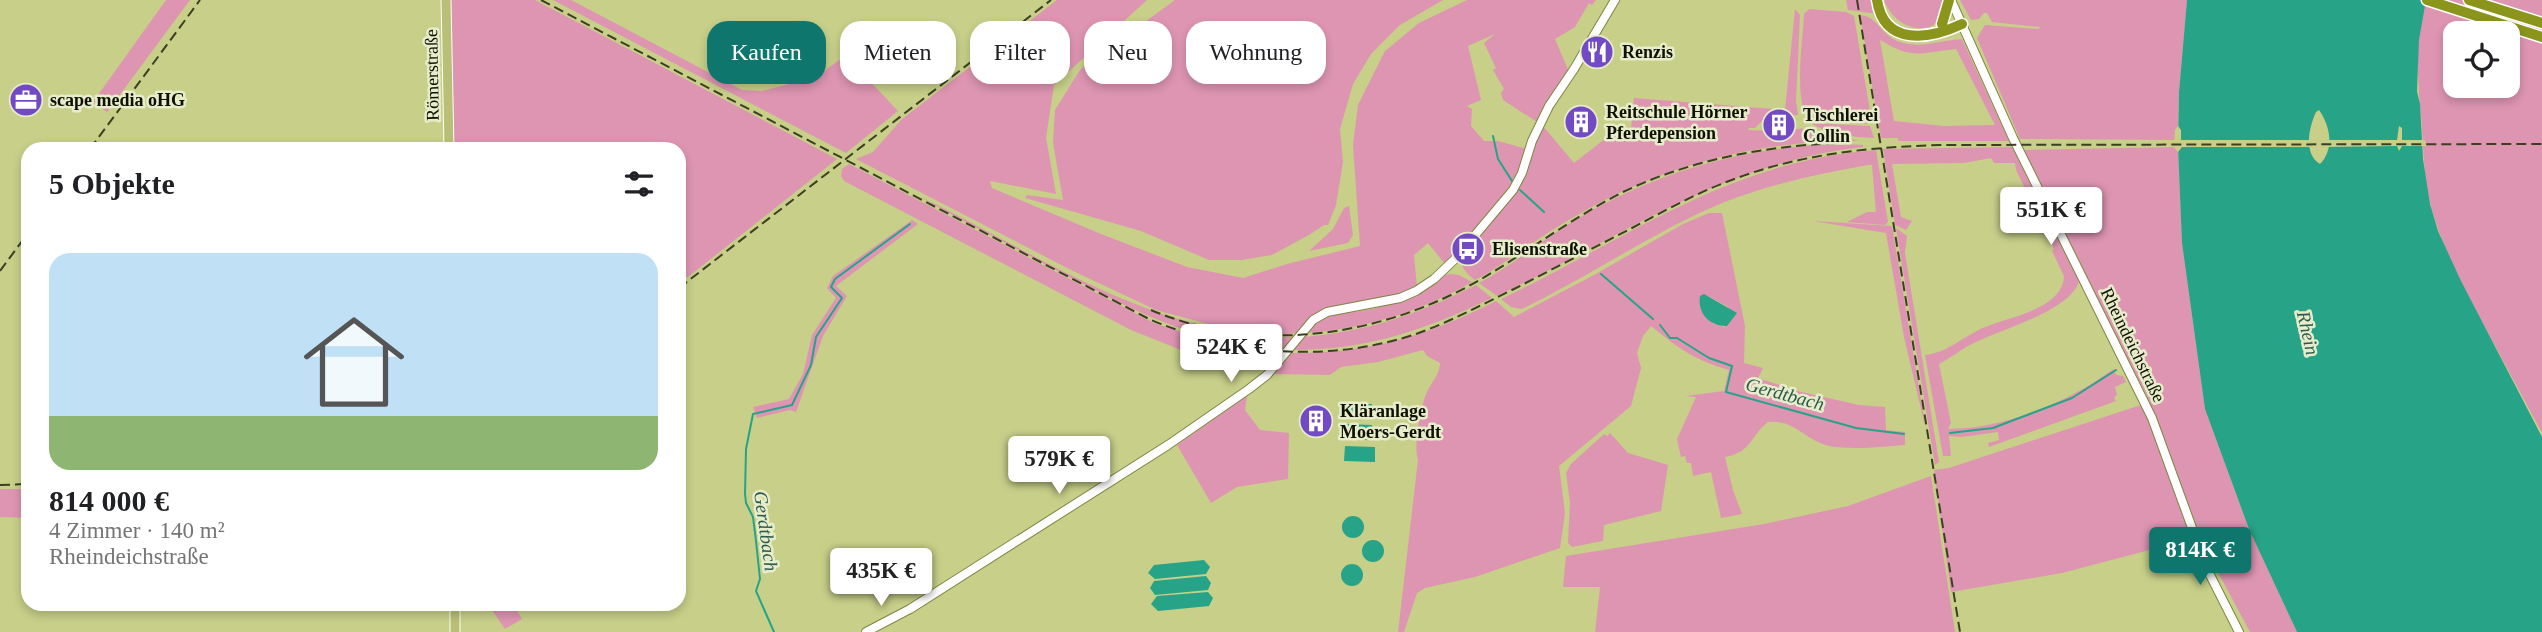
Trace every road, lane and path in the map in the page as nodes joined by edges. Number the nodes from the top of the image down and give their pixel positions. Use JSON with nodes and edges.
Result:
{"nodes":[{"id":1,"x":446,"y":0,"type":"edge"},
{"id":2,"x":1615,"y":0,"type":"edge"},
{"id":3,"x":1878,"y":0,"type":"edge"},
{"id":4,"x":1950,"y":0,"type":"edge"},
{"id":5,"x":2427,"y":0,"type":"edge"},
{"id":6,"x":2469,"y":0,"type":"edge"},
{"id":7,"x":2542,"y":23,"type":"edge"},
{"id":8,"x":1942,"y":24,"type":"junction"},
{"id":9,"x":1962,"y":24,"type":"junction"},
{"id":10,"x":2542,"y":37,"type":"edge"},
{"id":11,"x":449,"y":142,"type":"edge"},
{"id":12,"x":455,"y":611,"type":"edge"},
{"id":13,"x":455,"y":632,"type":"edge"},
{"id":14,"x":866,"y":632,"type":"edge"},
{"id":15,"x":2239,"y":632,"type":"edge"}],
"edges":[{"from":1,"to":11,"type":"main road","name":"Römerstraße"},
{"from":2,"to":14,"type":"main road"},
{"from":3,"to":8,"type":"highway"},
{"from":3,"to":9,"type":"highway"},
{"from":4,"to":8,"type":"highway"},
{"from":4,"to":9,"type":"main road","name":"Rheindeichstraße"},
{"from":5,"to":10,"type":"highway"},
{"from":6,"to":7,"type":"highway"},
{"from":8,"to":9,"type":"highway"},
{"from":9,"to":15,"type":"main road","name":"Rheindeichstraße"},
{"from":12,"to":13,"type":"main road"}]}
